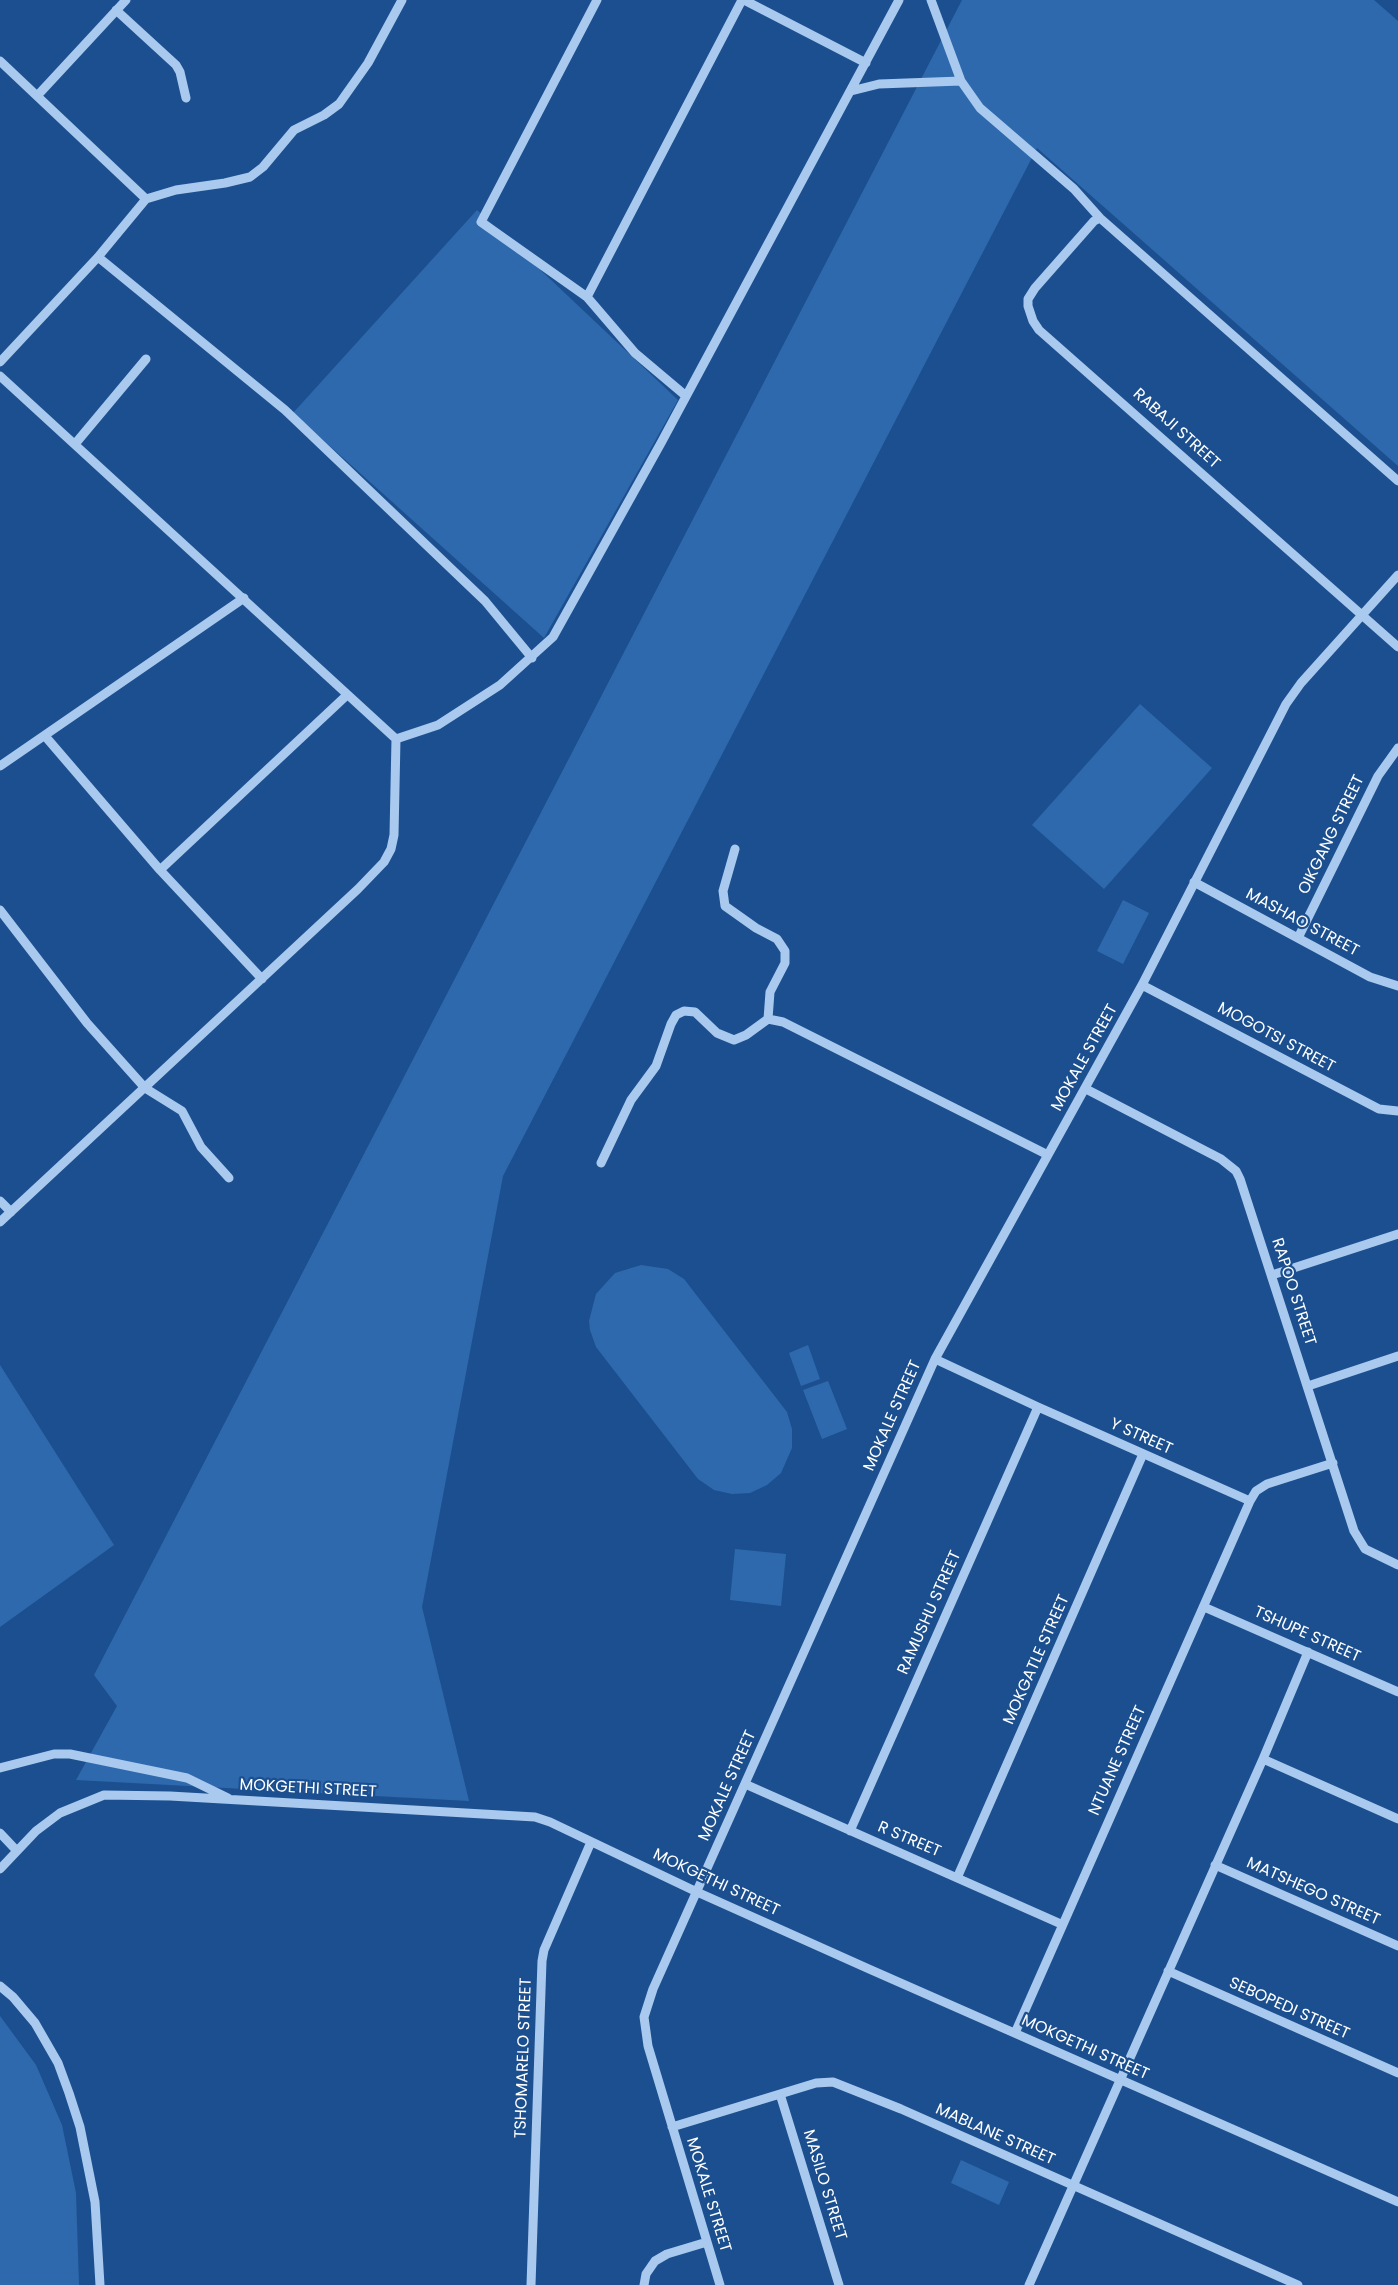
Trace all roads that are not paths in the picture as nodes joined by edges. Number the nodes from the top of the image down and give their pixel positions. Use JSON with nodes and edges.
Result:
{"nodes":[{"id":1,"x":126,"y":0,"type":"edge"},
{"id":2,"x":402,"y":0,"type":"edge"},
{"id":3,"x":597,"y":0,"type":"edge"},
{"id":4,"x":743,"y":0,"type":"edge"},
{"id":5,"x":899,"y":0,"type":"edge"},
{"id":6,"x":931,"y":0,"type":"edge"},
{"id":7,"x":116,"y":10,"type":"junction"},
{"id":8,"x":0,"y":61,"type":"edge"},
{"id":9,"x":866,"y":63,"type":"junction"},
{"id":10,"x":961,"y":82,"type":"junction"},
{"id":11,"x":851,"y":91,"type":"junction"},
{"id":12,"x":37,"y":96,"type":"junction"},
{"id":13,"x":186,"y":98,"type":"dead end"},
{"id":14,"x":146,"y":199,"type":"junction"},
{"id":15,"x":1100,"y":218,"type":"junction"},
{"id":16,"x":98,"y":257,"type":"junction"},
{"id":17,"x":587,"y":297,"type":"junction"},
{"id":18,"x":146,"y":359,"type":"dead end"},
{"id":19,"x":0,"y":362,"type":"edge"},
{"id":20,"x":0,"y":376,"type":"edge"},
{"id":21,"x":686,"y":396,"type":"junction"},
{"id":22,"x":75,"y":444,"type":"junction"},
{"id":23,"x":1398,"y":481,"type":"edge"},
{"id":24,"x":1398,"y":576,"type":"edge"},
{"id":25,"x":244,"y":598,"type":"junction"},
{"id":26,"x":1363,"y":615,"type":"junction"},
{"id":27,"x":1398,"y":647,"type":"edge"},
{"id":28,"x":532,"y":658,"type":"junction"},
{"id":29,"x":347,"y":695,"type":"junction"},
{"id":30,"x":45,"y":736,"type":"junction"},
{"id":31,"x":396,"y":739,"type":"junction"},
{"id":32,"x":1398,"y":748,"type":"edge"},
{"id":33,"x":0,"y":766,"type":"edge"},
{"id":34,"x":734,"y":849,"type":"dead end"},
{"id":35,"x":160,"y":870,"type":"junction"},
{"id":36,"x":1194,"y":882,"type":"junction"},
{"id":37,"x":0,"y":910,"type":"edge"},
{"id":38,"x":1298,"y":938,"type":"junction"},
{"id":39,"x":262,"y":979,"type":"junction"},
{"id":40,"x":1142,"y":984,"type":"junction"},
{"id":41,"x":1398,"y":986,"type":"edge"},
{"id":42,"x":768,"y":1019,"type":"junction"},
{"id":43,"x":145,"y":1088,"type":"junction"},
{"id":44,"x":1086,"y":1089,"type":"junction"},
{"id":45,"x":1398,"y":1111,"type":"edge"},
{"id":46,"x":1048,"y":1155,"type":"junction"},
{"id":47,"x":601,"y":1163,"type":"dead end"},
{"id":48,"x":229,"y":1178,"type":"dead end"},
{"id":49,"x":0,"y":1201,"type":"edge"},
{"id":50,"x":10,"y":1212,"type":"junction"},
{"id":51,"x":0,"y":1222,"type":"edge"},
{"id":52,"x":1398,"y":1234,"type":"edge"},
{"id":53,"x":1272,"y":1276,"type":"junction"},
{"id":54,"x":1398,"y":1356,"type":"edge"},
{"id":55,"x":935,"y":1359,"type":"junction"},
{"id":56,"x":1308,"y":1386,"type":"junction"},
{"id":57,"x":1038,"y":1407,"type":"junction"},
{"id":58,"x":1143,"y":1454,"type":"junction"},
{"id":59,"x":1332,"y":1463,"type":"junction"},
{"id":60,"x":1250,"y":1501,"type":"junction"},
{"id":61,"x":1398,"y":1564,"type":"edge"},
{"id":62,"x":1204,"y":1607,"type":"junction"},
{"id":63,"x":1308,"y":1652,"type":"junction"},
{"id":64,"x":1398,"y":1692,"type":"edge"},
{"id":65,"x":1263,"y":1759,"type":"junction"},
{"id":66,"x":0,"y":1768,"type":"edge"},
{"id":67,"x":745,"y":1784,"type":"junction"},
{"id":68,"x":232,"y":1800,"type":"junction"},
{"id":69,"x":1398,"y":1819,"type":"edge"},
{"id":70,"x":850,"y":1831,"type":"junction"},
{"id":71,"x":0,"y":1833,"type":"edge"},
{"id":72,"x":591,"y":1842,"type":"junction"},
{"id":73,"x":17,"y":1851,"type":"junction"},
{"id":74,"x":1215,"y":1865,"type":"junction"},
{"id":75,"x":0,"y":1869,"type":"edge"},
{"id":76,"x":957,"y":1878,"type":"junction"},
{"id":77,"x":698,"y":1892,"type":"junction"},
{"id":78,"x":1062,"y":1924,"type":"junction"},
{"id":79,"x":1398,"y":1946,"type":"edge"},
{"id":80,"x":1168,"y":1971,"type":"junction"},
{"id":81,"x":0,"y":1986,"type":"edge"},
{"id":82,"x":1015,"y":2033,"type":"junction"},
{"id":83,"x":1398,"y":2073,"type":"edge"},
{"id":84,"x":1120,"y":2079,"type":"junction"},
{"id":85,"x":780,"y":2094,"type":"junction"},
{"id":86,"x":672,"y":2127,"type":"junction"},
{"id":87,"x":1073,"y":2186,"type":"junction"},
{"id":88,"x":1398,"y":2202,"type":"edge"},
{"id":89,"x":707,"y":2242,"type":"junction"},
{"id":90,"x":100,"y":2285,"type":"edge"},
{"id":91,"x":531,"y":2285,"type":"edge"},
{"id":92,"x":644,"y":2285,"type":"edge"},
{"id":93,"x":720,"y":2285,"type":"edge"},
{"id":94,"x":839,"y":2285,"type":"edge"},
{"id":95,"x":1029,"y":2285,"type":"edge"},
{"id":96,"x":1298,"y":2285,"type":"edge"}],
"edges":[{"from":1,"to":7,"type":"street"},
{"from":2,"to":14,"type":"street"},
{"from":3,"to":17,"type":"street"},
{"from":4,"to":9,"type":"street"},
{"from":4,"to":17,"type":"street"},
{"from":5,"to":9,"type":"street"},
{"from":6,"to":10,"type":"street"},
{"from":7,"to":12,"type":"street"},
{"from":7,"to":13,"type":"street"},
{"from":8,"to":12,"type":"street"},
{"from":9,"to":11,"type":"street"},
{"from":10,"to":11,"type":"street"},
{"from":10,"to":15,"type":"street"},
{"from":11,"to":21,"type":"street"},
{"from":12,"to":14,"type":"street"},
{"from":14,"to":16,"type":"street"},
{"from":15,"to":23,"type":"street"},
{"from":15,"to":26,"type":"street","name":"RABAJI STREET"},
{"from":16,"to":19,"type":"street"},
{"from":16,"to":28,"type":"street"},
{"from":17,"to":21,"type":"street"},
{"from":18,"to":22,"type":"street"},
{"from":20,"to":22,"type":"street"},
{"from":21,"to":28,"type":"street"},
{"from":22,"to":25,"type":"street"},
{"from":24,"to":26,"type":"street","name":"MOKALE STREET"},
{"from":25,"to":29,"type":"street"},
{"from":25,"to":30,"type":"street"},
{"from":26,"to":27,"type":"street","name":"RABAJI STREET"},
{"from":26,"to":36,"type":"street","name":"MOKALE STREET"},
{"from":28,"to":31,"type":"street"},
{"from":29,"to":31,"type":"street"},
{"from":29,"to":35,"type":"street"},
{"from":30,"to":33,"type":"street"},
{"from":30,"to":35,"type":"street"},
{"from":31,"to":39,"type":"street"},
{"from":32,"to":38,"type":"street","name":"OIKGANG STREET"},
{"from":34,"to":42,"type":"street"},
{"from":35,"to":39,"type":"street"},
{"from":36,"to":38,"type":"street","name":"MASHAO STREET"},
{"from":36,"to":40,"type":"street","name":"MOKALE STREET"},
{"from":37,"to":43,"type":"street"},
{"from":38,"to":41,"type":"street","name":"MASHAO STREET"},
{"from":39,"to":43,"type":"street"},
{"from":40,"to":44,"type":"street","name":"MOKALE STREET"},
{"from":40,"to":45,"type":"street","name":"MOGOTSI STREET"},
{"from":42,"to":46,"type":"street"},
{"from":42,"to":47,"type":"street"},
{"from":43,"to":48,"type":"street"},
{"from":43,"to":50,"type":"street"},
{"from":44,"to":46,"type":"street","name":"MOKALE STREET"},
{"from":44,"to":53,"type":"street","name":"RAPOO STREET"},
{"from":46,"to":55,"type":"street","name":"MOKALE STREET"},
{"from":49,"to":50,"type":"street"},
{"from":50,"to":51,"type":"street"},
{"from":52,"to":53,"type":"street"},
{"from":53,"to":56,"type":"street","name":"RAPOO STREET"},
{"from":54,"to":56,"type":"street"},
{"from":55,"to":57,"type":"street","name":"Y STREET"},
{"from":55,"to":67,"type":"street","name":"MOKALE STREET"},
{"from":56,"to":59,"type":"street","name":"RAPOO STREET"},
{"from":57,"to":58,"type":"street","name":"Y STREET"},
{"from":57,"to":70,"type":"street","name":"RAMUSHU STREET"},
{"from":58,"to":60,"type":"street","name":"Y STREET"},
{"from":58,"to":76,"type":"street","name":"MOKGATLE STREET"},
{"from":59,"to":60,"type":"street"},
{"from":59,"to":61,"type":"street","name":"RAPOO STREET"},
{"from":60,"to":62,"type":"street","name":"NTUANE STREET"},
{"from":62,"to":63,"type":"street","name":"TSHUPE STREET"},
{"from":62,"to":78,"type":"street","name":"NTUANE STREET"},
{"from":63,"to":64,"type":"street","name":"TSHUPE STREET"},
{"from":63,"to":65,"type":"street"},
{"from":65,"to":69,"type":"street"},
{"from":65,"to":74,"type":"street"},
{"from":66,"to":68,"type":"street"},
{"from":67,"to":70,"type":"street","name":"R STREET"},
{"from":67,"to":77,"type":"street","name":"MOKALE STREET"},
{"from":68,"to":72,"type":"street","name":"MOKGETHI STREET"},
{"from":68,"to":73,"type":"street","name":"MOKGETHI STREET"},
{"from":70,"to":76,"type":"street","name":"R STREET"},
{"from":71,"to":73,"type":"street"},
{"from":72,"to":77,"type":"street","name":"MOKGETHI STREET"},
{"from":72,"to":91,"type":"street","name":"TSHOMARELO STREET"},
{"from":73,"to":75,"type":"street","name":"MOKGETHI STREET"},
{"from":74,"to":79,"type":"street","name":"MATSHEGO STREET"},
{"from":74,"to":80,"type":"street"},
{"from":76,"to":78,"type":"street","name":"R STREET"},
{"from":77,"to":82,"type":"street","name":"MOKGETHI STREET"},
{"from":77,"to":86,"type":"street","name":"MOKALE STREET"},
{"from":78,"to":82,"type":"street","name":"NTUANE STREET"},
{"from":80,"to":83,"type":"street","name":"SEBOPEDI STREET"},
{"from":80,"to":84,"type":"street"},
{"from":81,"to":90,"type":"street"},
{"from":82,"to":84,"type":"street","name":"MOKGETHI STREET"},
{"from":84,"to":87,"type":"street"},
{"from":84,"to":88,"type":"street","name":"MOKGETHI STREET"},
{"from":85,"to":86,"type":"street","name":"MABLANE STREET"},
{"from":85,"to":87,"type":"street","name":"MABLANE STREET"},
{"from":85,"to":94,"type":"street","name":"MASILO STREET"},
{"from":86,"to":89,"type":"street","name":"MOKALE STREET"},
{"from":87,"to":95,"type":"street"},
{"from":87,"to":96,"type":"street","name":"MABLANE STREET"},
{"from":89,"to":92,"type":"street"},
{"from":89,"to":93,"type":"street","name":"MOKALE STREET"}]}
